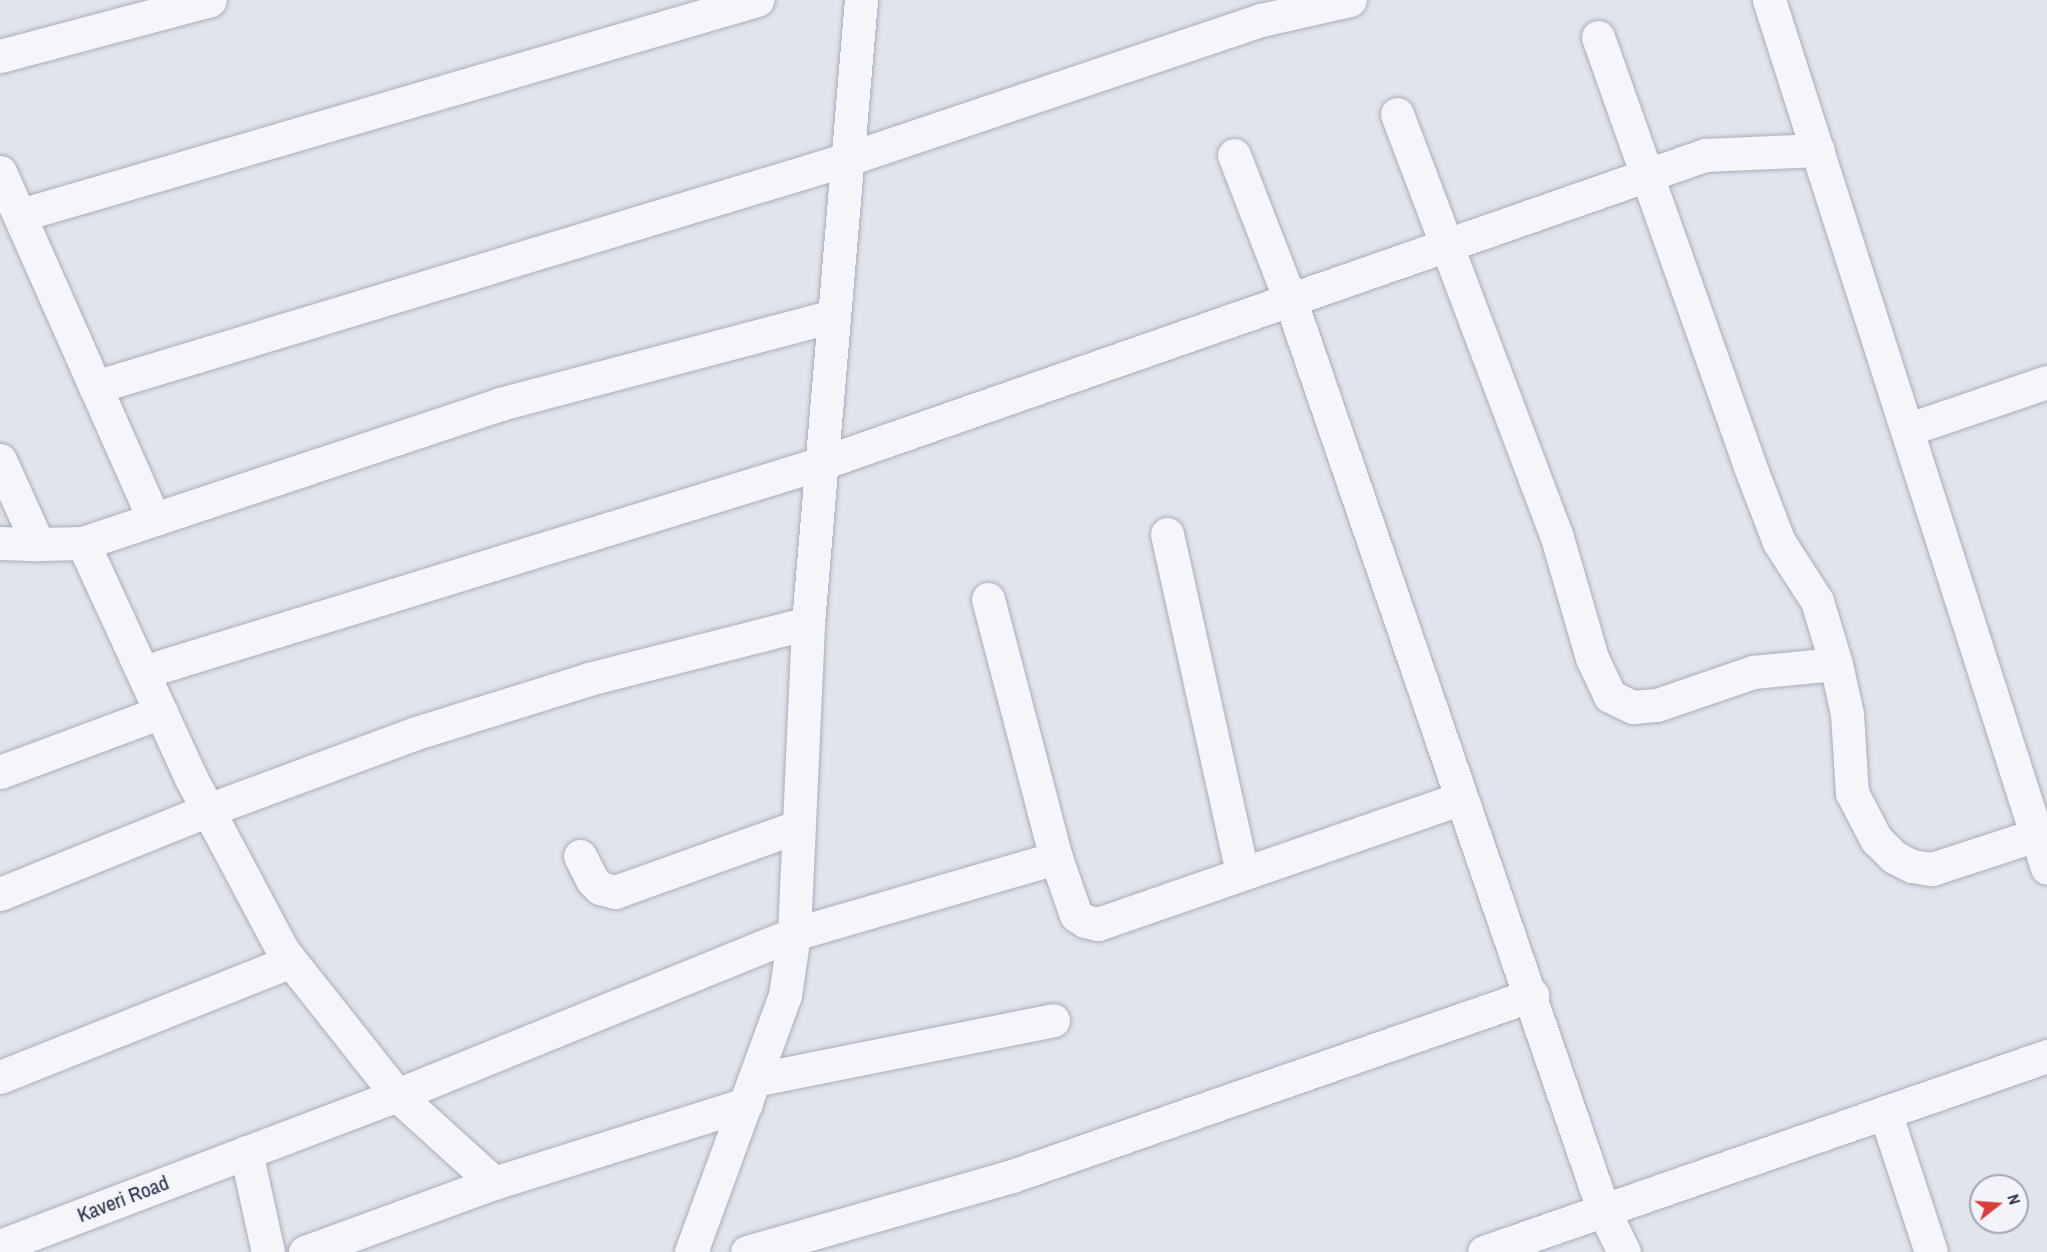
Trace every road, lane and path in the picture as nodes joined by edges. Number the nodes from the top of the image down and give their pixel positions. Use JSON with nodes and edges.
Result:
{"nodes":[{"id":1,"x":210,"y":0,"type":"edge"},
{"id":2,"x":757,"y":0,"type":"edge"},
{"id":3,"x":861,"y":0,"type":"edge"},
{"id":4,"x":1350,"y":0,"type":"edge"},
{"id":5,"x":1769,"y":0,"type":"edge"},
{"id":6,"x":1258,"y":10,"type":"edge"},
{"id":7,"x":1598,"y":37,"type":"dead end"},
{"id":8,"x":0,"y":56,"type":"edge"},
{"id":9,"x":1397,"y":114,"type":"dead end"},
{"id":10,"x":1818,"y":150,"type":"junction"},
{"id":11,"x":1234,"y":155,"type":"dead end"},
{"id":12,"x":848,"y":159,"type":"junction"},
{"id":13,"x":0,"y":172,"type":"edge"},
{"id":14,"x":1647,"y":176,"type":"junction"},
{"id":15,"x":20,"y":215,"type":"junction"},
{"id":16,"x":1445,"y":246,"type":"junction"},
{"id":17,"x":1291,"y":302,"type":"junction"},
{"id":18,"x":834,"y":316,"type":"junction"},
{"id":19,"x":2047,"y":382,"type":"edge"},
{"id":20,"x":95,"y":387,"type":"junction"},
{"id":21,"x":1909,"y":429,"type":"junction"},
{"id":22,"x":0,"y":460,"type":"edge"},
{"id":23,"x":822,"y":463,"type":"junction"},
{"id":24,"x":154,"y":519,"type":"junction"},
{"id":25,"x":1167,"y":534,"type":"dead end"},
{"id":26,"x":0,"y":543,"type":"edge"},
{"id":27,"x":83,"y":543,"type":"junction"},
{"id":28,"x":38,"y":544,"type":"junction"},
{"id":29,"x":988,"y":599,"type":"dead end"},
{"id":30,"x":808,"y":623,"type":"junction"},
{"id":31,"x":1836,"y":664,"type":"junction"},
{"id":32,"x":143,"y":672,"type":"junction"},
{"id":33,"x":161,"y":712,"type":"junction"},
{"id":34,"x":0,"y":772,"type":"edge"},
{"id":35,"x":1459,"y":799,"type":"junction"},
{"id":36,"x":208,"y":810,"type":"junction"},
{"id":37,"x":799,"y":826,"type":"junction"},
{"id":38,"x":2036,"y":835,"type":"junction"},
{"id":39,"x":580,"y":856,"type":"dead end"},
{"id":40,"x":1056,"y":858,"type":"junction"},
{"id":41,"x":2047,"y":868,"type":"edge"},
{"id":42,"x":1242,"y":872,"type":"junction"},
{"id":43,"x":0,"y":894,"type":"edge"},
{"id":44,"x":794,"y":934,"type":"junction"},
{"id":45,"x":291,"y":961,"type":"junction"},
{"id":46,"x":1532,"y":995,"type":"junction"},
{"id":47,"x":1053,"y":1020,"type":"dead end"},
{"id":48,"x":2047,"y":1056,"type":"edge"},
{"id":49,"x":0,"y":1077,"type":"edge"},
{"id":50,"x":750,"y":1092,"type":"junction"},
{"id":51,"x":397,"y":1095,"type":"junction"},
{"id":52,"x":1885,"y":1113,"type":"junction"},
{"id":53,"x":246,"y":1152,"type":"junction"},
{"id":54,"x":494,"y":1183,"type":"junction"},
{"id":55,"x":1603,"y":1209,"type":"junction"},
{"id":56,"x":0,"y":1246,"type":"edge"},
{"id":57,"x":268,"y":1252,"type":"edge"},
{"id":58,"x":305,"y":1252,"type":"edge"},
{"id":59,"x":692,"y":1252,"type":"edge"},
{"id":60,"x":747,"y":1252,"type":"edge"},
{"id":61,"x":1484,"y":1252,"type":"edge"},
{"id":62,"x":1624,"y":1252,"type":"edge"},
{"id":63,"x":1931,"y":1252,"type":"edge"}],
"edges":[{"from":1,"to":8,"type":"street"},
{"from":2,"to":15,"type":"street"},
{"from":3,"to":12,"type":"street"},
{"from":4,"to":6,"type":"street"},
{"from":5,"to":10,"type":"street"},
{"from":6,"to":12,"type":"street"},
{"from":7,"to":14,"type":"street"},
{"from":9,"to":16,"type":"street"},
{"from":10,"to":14,"type":"street"},
{"from":10,"to":21,"type":"street"},
{"from":11,"to":17,"type":"street"},
{"from":12,"to":18,"type":"street"},
{"from":12,"to":20,"type":"street"},
{"from":13,"to":15,"type":"street"},
{"from":14,"to":16,"type":"street"},
{"from":14,"to":31,"type":"street"},
{"from":15,"to":20,"type":"street"},
{"from":16,"to":17,"type":"street"},
{"from":16,"to":31,"type":"street"},
{"from":17,"to":23,"type":"street"},
{"from":17,"to":35,"type":"street"},
{"from":18,"to":23,"type":"street"},
{"from":18,"to":24,"type":"street"},
{"from":19,"to":21,"type":"street"},
{"from":20,"to":24,"type":"street"},
{"from":21,"to":38,"type":"street"},
{"from":22,"to":28,"type":"street"},
{"from":23,"to":30,"type":"street"},
{"from":23,"to":32,"type":"street"},
{"from":24,"to":27,"type":"street"},
{"from":25,"to":42,"type":"street"},
{"from":26,"to":28,"type":"street"},
{"from":27,"to":28,"type":"street"},
{"from":27,"to":32,"type":"street"},
{"from":29,"to":40,"type":"street"},
{"from":30,"to":36,"type":"street"},
{"from":30,"to":37,"type":"street"},
{"from":31,"to":38,"type":"street"},
{"from":32,"to":33,"type":"street"},
{"from":33,"to":34,"type":"street"},
{"from":33,"to":36,"type":"street"},
{"from":35,"to":42,"type":"street"},
{"from":35,"to":46,"type":"street"},
{"from":36,"to":43,"type":"street"},
{"from":36,"to":45,"type":"street"},
{"from":37,"to":39,"type":"street"},
{"from":37,"to":44,"type":"street"},
{"from":38,"to":41,"type":"street"},
{"from":40,"to":42,"type":"street"},
{"from":40,"to":44,"type":"street","name":"Kaveri Road"},
{"from":44,"to":50,"type":"street"},
{"from":44,"to":51,"type":"street","name":"Kaveri Road"},
{"from":45,"to":49,"type":"street"},
{"from":45,"to":51,"type":"street"},
{"from":46,"to":55,"type":"street"},
{"from":46,"to":60,"type":"street"},
{"from":47,"to":50,"type":"street"},
{"from":48,"to":52,"type":"street"},
{"from":50,"to":54,"type":"street"},
{"from":50,"to":59,"type":"street"},
{"from":51,"to":53,"type":"street","name":"Kaveri Road"},
{"from":51,"to":54,"type":"street"},
{"from":52,"to":55,"type":"street"},
{"from":52,"to":63,"type":"street"},
{"from":53,"to":56,"type":"street","name":"Kaveri Road"},
{"from":53,"to":57,"type":"street"},
{"from":54,"to":58,"type":"street"},
{"from":55,"to":61,"type":"street"},
{"from":55,"to":62,"type":"street"}]}
